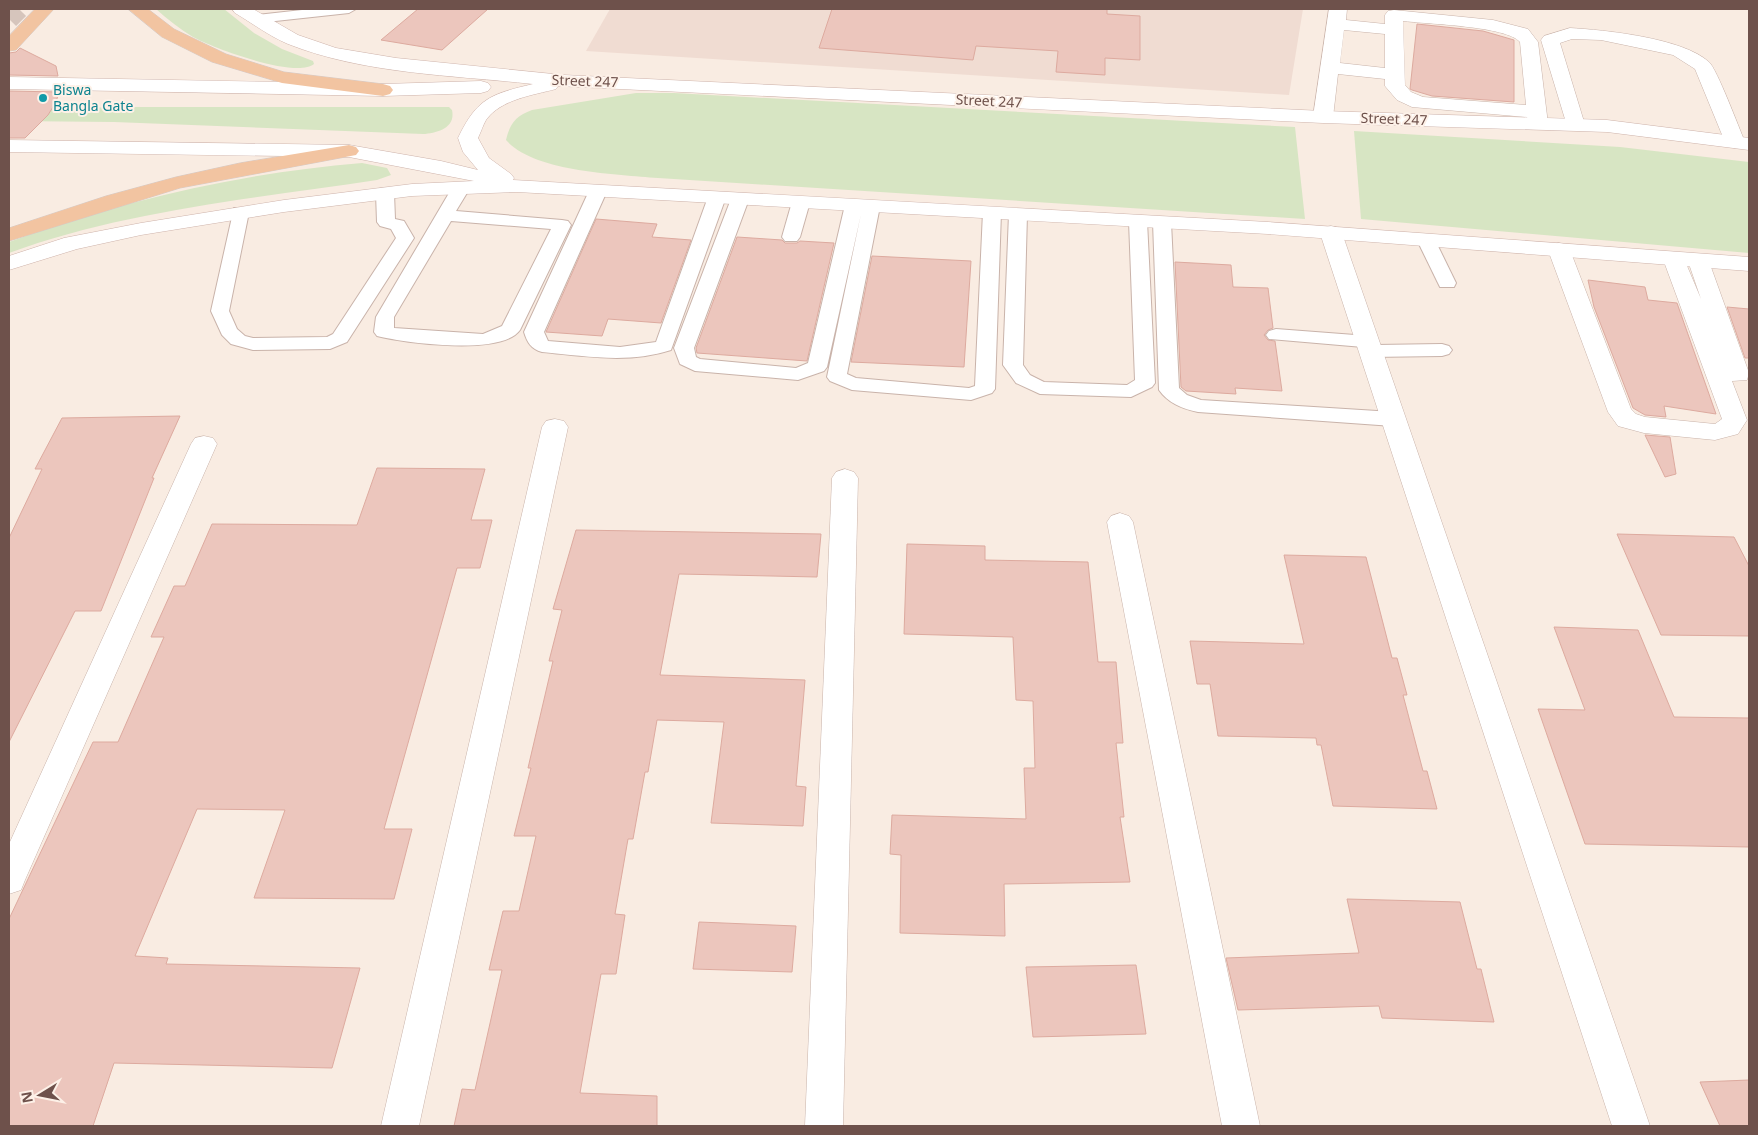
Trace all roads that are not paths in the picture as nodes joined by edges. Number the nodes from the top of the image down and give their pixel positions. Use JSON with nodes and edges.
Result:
{"nodes":[{"id":1,"x":45,"y":9,"type":"edge"},
{"id":2,"x":137,"y":9,"type":"edge"},
{"id":3,"x":241,"y":9,"type":"edge"},
{"id":4,"x":349,"y":9,"type":"edge"},
{"id":5,"x":1337,"y":16,"type":"edge"},
{"id":6,"x":257,"y":19,"type":"junction"},
{"id":7,"x":1395,"y":30,"type":"junction"},
{"id":8,"x":9,"y":46,"type":"edge"},
{"id":9,"x":1330,"y":67,"type":"junction"},
{"id":10,"x":1395,"y":75,"type":"junction"},
{"id":11,"x":563,"y":81,"type":"junction"},
{"id":12,"x":9,"y":83,"type":"edge"},
{"id":13,"x":383,"y":90,"type":"junction"},
{"id":14,"x":1323,"y":117,"type":"junction"},
{"id":15,"x":1538,"y":118,"type":"junction"},
{"id":16,"x":1575,"y":125,"type":"junction"},
{"id":17,"x":1742,"y":143,"type":"edge"},
{"id":18,"x":9,"y":146,"type":"edge"},
{"id":19,"x":349,"y":151,"type":"junction"},
{"id":20,"x":516,"y":186,"type":"junction"},
{"id":21,"x":461,"y":188,"type":"junction"},
{"id":22,"x":598,"y":190,"type":"junction"},
{"id":23,"x":385,"y":193,"type":"junction"},
{"id":24,"x":717,"y":197,"type":"junction"},
{"id":25,"x":740,"y":198,"type":"junction"},
{"id":26,"x":801,"y":202,"type":"junction"},
{"id":27,"x":862,"y":205,"type":"junction"},
{"id":28,"x":240,"y":212,"type":"junction"},
{"id":29,"x":992,"y":212,"type":"junction"},
{"id":30,"x":1018,"y":214,"type":"junction"},
{"id":31,"x":447,"y":215,"type":"junction"},
{"id":32,"x":1138,"y":220,"type":"junction"},
{"id":33,"x":1162,"y":222,"type":"junction"},
{"id":34,"x":1331,"y":232,"type":"junction"},
{"id":35,"x":9,"y":235,"type":"edge"},
{"id":36,"x":791,"y":237,"type":"dead end"},
{"id":37,"x":1426,"y":240,"type":"junction"},
{"id":38,"x":1560,"y":250,"type":"junction"},
{"id":39,"x":1674,"y":259,"type":"junction"},
{"id":40,"x":1699,"y":260,"type":"junction"},
{"id":41,"x":9,"y":264,"type":"edge"},
{"id":42,"x":1749,"y":264,"type":"edge"},
{"id":43,"x":1447,"y":283,"type":"dead end"},
{"id":44,"x":1276,"y":335,"type":"dead end"},
{"id":45,"x":1369,"y":346,"type":"junction"},
{"id":46,"x":1442,"y":350,"type":"dead end"},
{"id":47,"x":1749,"y":410,"type":"edge"},
{"id":48,"x":1393,"y":419,"type":"junction"},
{"id":49,"x":555,"y":427,"type":"dead end"},
{"id":50,"x":204,"y":444,"type":"dead end"},
{"id":51,"x":845,"y":478,"type":"dead end"},
{"id":52,"x":1120,"y":522,"type":"dead end"},
{"id":53,"x":9,"y":880,"type":"edge"},
{"id":54,"x":400,"y":1126,"type":"edge"},
{"id":55,"x":824,"y":1126,"type":"edge"},
{"id":56,"x":1240,"y":1126,"type":"edge"},
{"id":57,"x":1631,"y":1126,"type":"edge"}],
"edges":[{"from":1,"to":8,"type":"main road"},
{"from":2,"to":13,"type":"main road"},
{"from":3,"to":6,"type":"street","name":"Street 247"},
{"from":4,"to":6,"type":"lane"},
{"from":5,"to":7,"type":"street"},
{"from":5,"to":9,"type":"street"},
{"from":6,"to":11,"type":"street","name":"Street 247"},
{"from":7,"to":10,"type":"street"},
{"from":7,"to":15,"type":"street"},
{"from":9,"to":10,"type":"street"},
{"from":9,"to":14,"type":"street"},
{"from":10,"to":15,"type":"street"},
{"from":11,"to":13,"type":"street"},
{"from":11,"to":14,"type":"street","name":"Street 247"},
{"from":11,"to":20,"type":"street"},
{"from":12,"to":13,"type":"street"},
{"from":14,"to":15,"type":"street","name":"Street 247"},
{"from":15,"to":16,"type":"street","name":"Street 247"},
{"from":16,"to":17,"type":"street","name":"Street 247"},
{"from":16,"to":17,"type":"street"},
{"from":18,"to":19,"type":"street"},
{"from":19,"to":20,"type":"street"},
{"from":19,"to":35,"type":"main road"},
{"from":20,"to":21,"type":"street"},
{"from":20,"to":22,"type":"street"},
{"from":21,"to":23,"type":"street"},
{"from":21,"to":31,"type":"lane"},
{"from":22,"to":24,"type":"street"},
{"from":22,"to":24,"type":"lane"},
{"from":23,"to":28,"type":"street"},
{"from":23,"to":28,"type":"lane"},
{"from":24,"to":25,"type":"street"},
{"from":25,"to":26,"type":"street"},
{"from":25,"to":27,"type":"lane"},
{"from":26,"to":27,"type":"street"},
{"from":26,"to":36,"type":"lane"},
{"from":27,"to":29,"type":"street"},
{"from":27,"to":29,"type":"lane"},
{"from":28,"to":41,"type":"street"},
{"from":29,"to":30,"type":"street"},
{"from":30,"to":32,"type":"street"},
{"from":30,"to":32,"type":"lane"},
{"from":31,"to":31,"type":"lane"},
{"from":32,"to":33,"type":"street"},
{"from":33,"to":34,"type":"street"},
{"from":33,"to":48,"type":"lane"},
{"from":34,"to":37,"type":"street"},
{"from":34,"to":45,"type":"street"},
{"from":37,"to":38,"type":"street"},
{"from":37,"to":43,"type":"lane"},
{"from":38,"to":39,"type":"street"},
{"from":38,"to":39,"type":"street"},
{"from":39,"to":40,"type":"street"},
{"from":40,"to":42,"type":"street"},
{"from":40,"to":47,"type":"street"},
{"from":44,"to":45,"type":"lane"},
{"from":45,"to":46,"type":"lane"},
{"from":45,"to":48,"type":"street"},
{"from":48,"to":57,"type":"street"},
{"from":49,"to":54,"type":"street"},
{"from":50,"to":53,"type":"street"},
{"from":51,"to":55,"type":"street"},
{"from":52,"to":56,"type":"street"}]}
